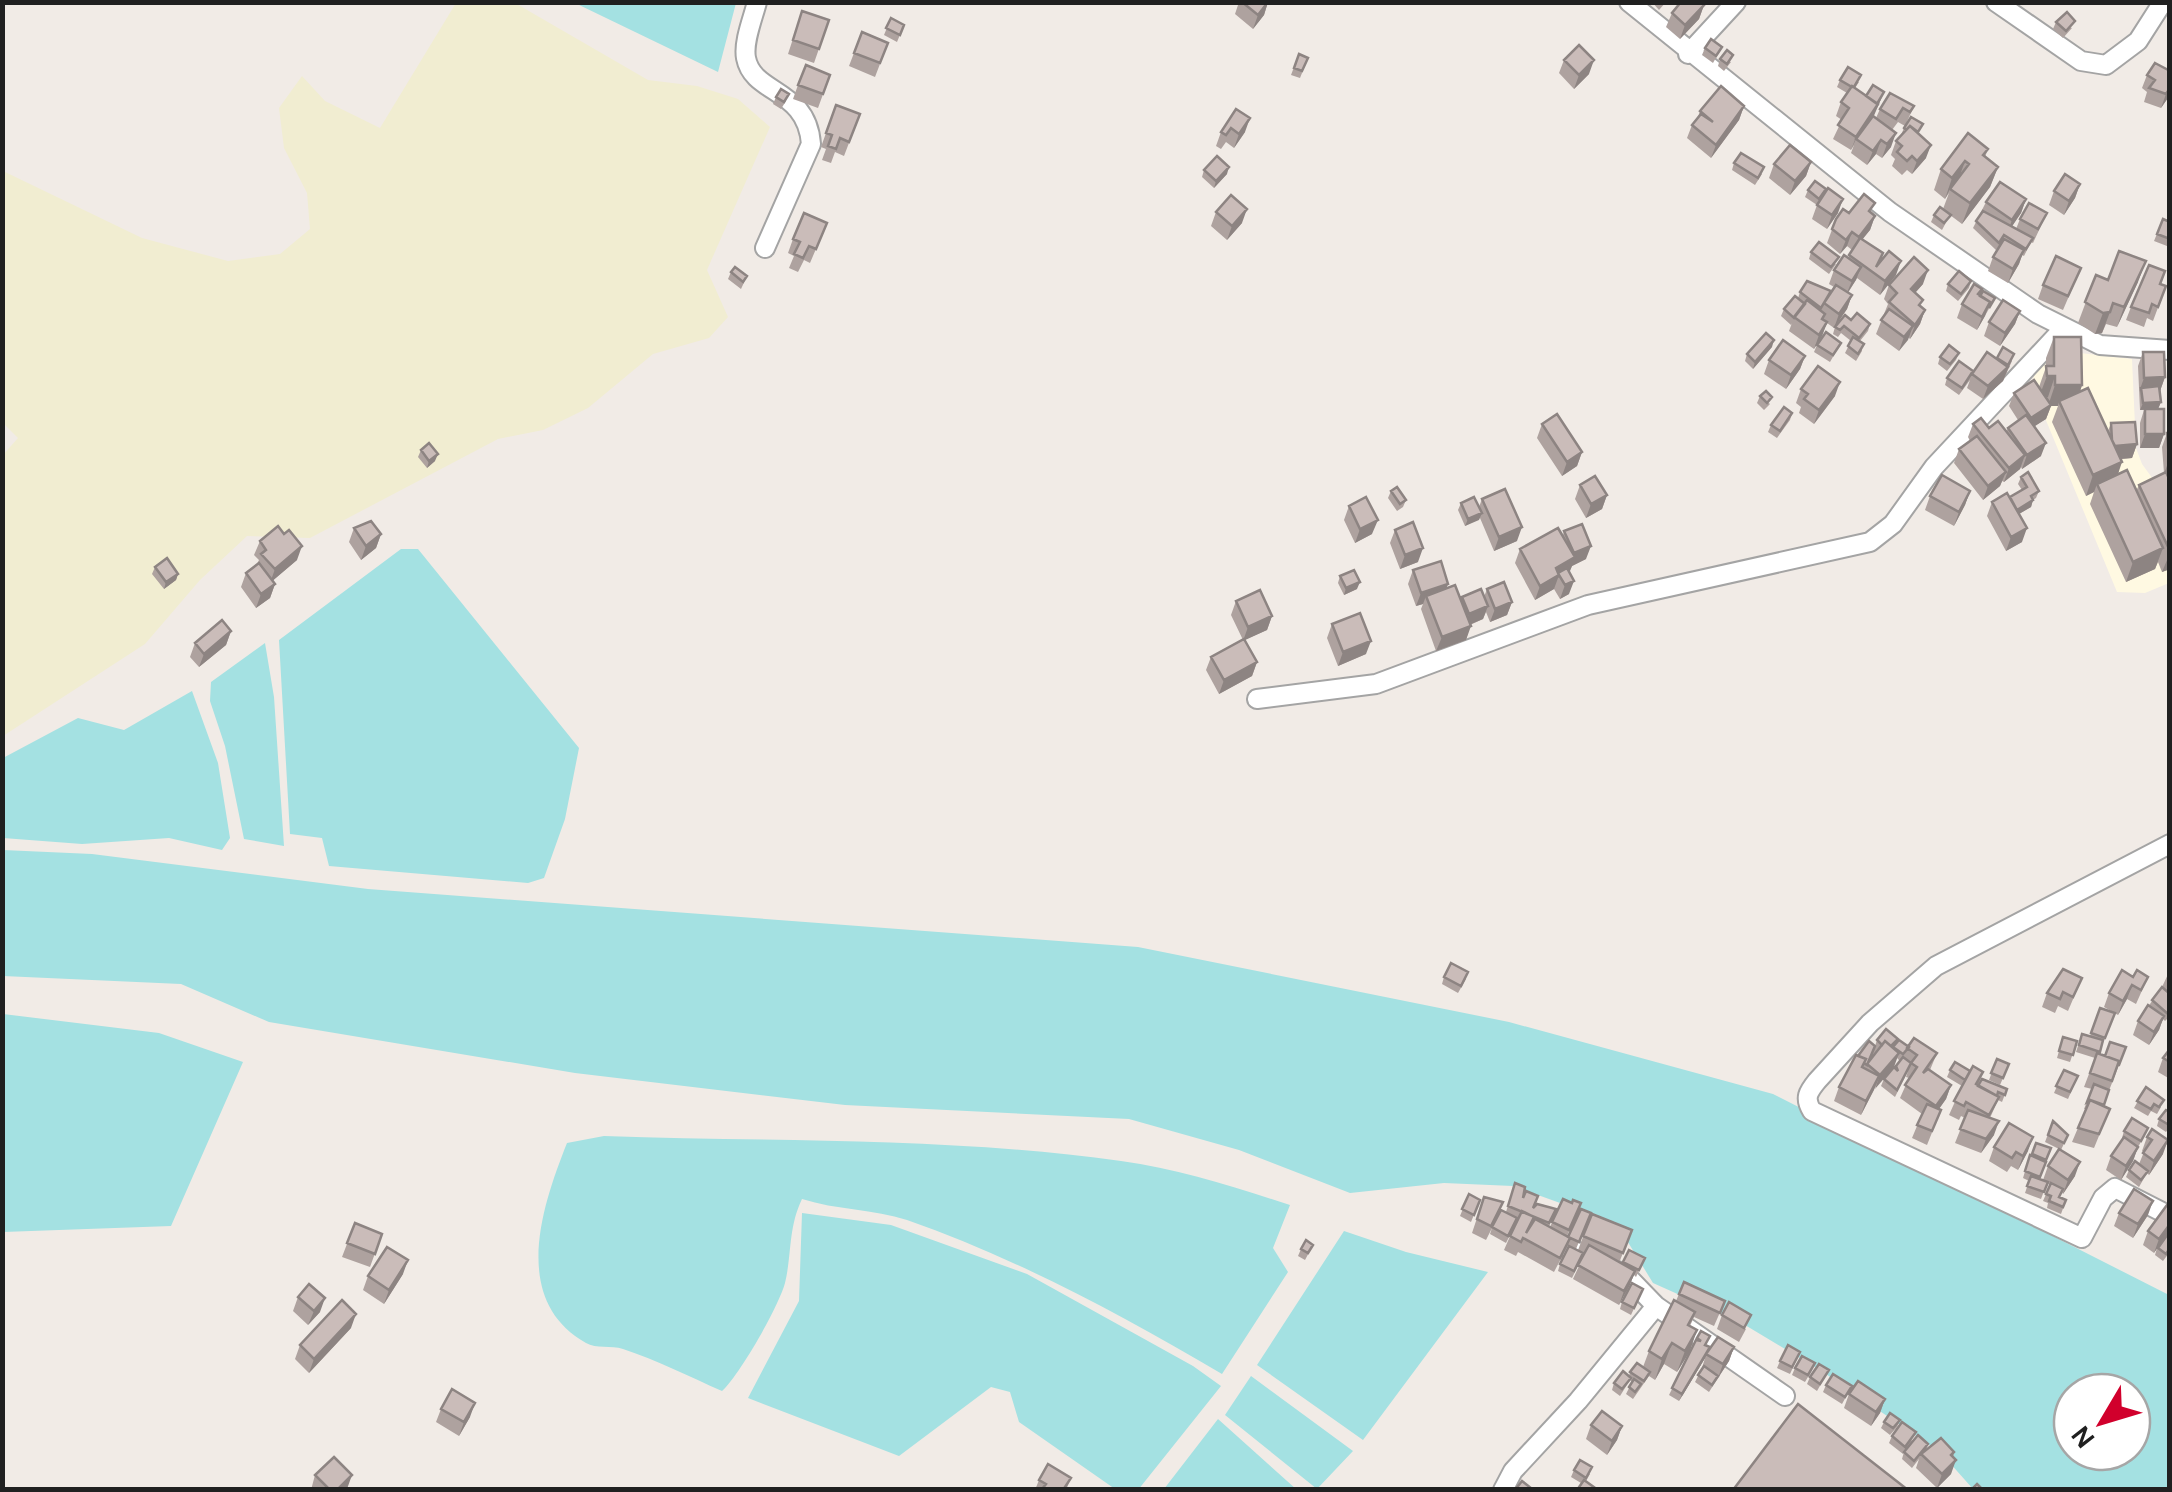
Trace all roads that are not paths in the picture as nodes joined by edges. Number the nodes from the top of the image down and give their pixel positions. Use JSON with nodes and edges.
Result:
{"nodes":[{"id":1,"x":757,"y":2,"type":"edge"},
{"id":2,"x":1629,"y":2,"type":"edge"},
{"id":3,"x":1736,"y":2,"type":"edge"},
{"id":4,"x":1996,"y":2,"type":"edge"},
{"id":5,"x":2163,"y":2,"type":"edge"},
{"id":6,"x":1688,"y":54,"type":"junction"},
{"id":7,"x":764,"y":248,"type":"dead end"},
{"id":8,"x":2062,"y":330,"type":"junction"},
{"id":9,"x":2170,"y":350,"type":"edge"},
{"id":10,"x":1256,"y":699,"type":"dead end"},
{"id":11,"x":2170,"y":844,"type":"edge"},
{"id":12,"x":2170,"y":1216,"type":"edge"},
{"id":13,"x":1545,"y":1236,"type":"edge"},
{"id":14,"x":1656,"y":1306,"type":"junction"},
{"id":15,"x":1785,"y":1396,"type":"dead end"},
{"id":16,"x":1503,"y":1490,"type":"edge"}],
"edges":[{"from":1,"to":7,"type":"street"},
{"from":2,"to":6,"type":"street"},
{"from":3,"to":6,"type":"street"},
{"from":4,"to":5,"type":"street"},
{"from":6,"to":8,"type":"street"},
{"from":8,"to":9,"type":"street"},
{"from":8,"to":10,"type":"street"},
{"from":11,"to":12,"type":"street"},
{"from":13,"to":14,"type":"street"},
{"from":14,"to":15,"type":"street"},
{"from":14,"to":16,"type":"street"}]}
